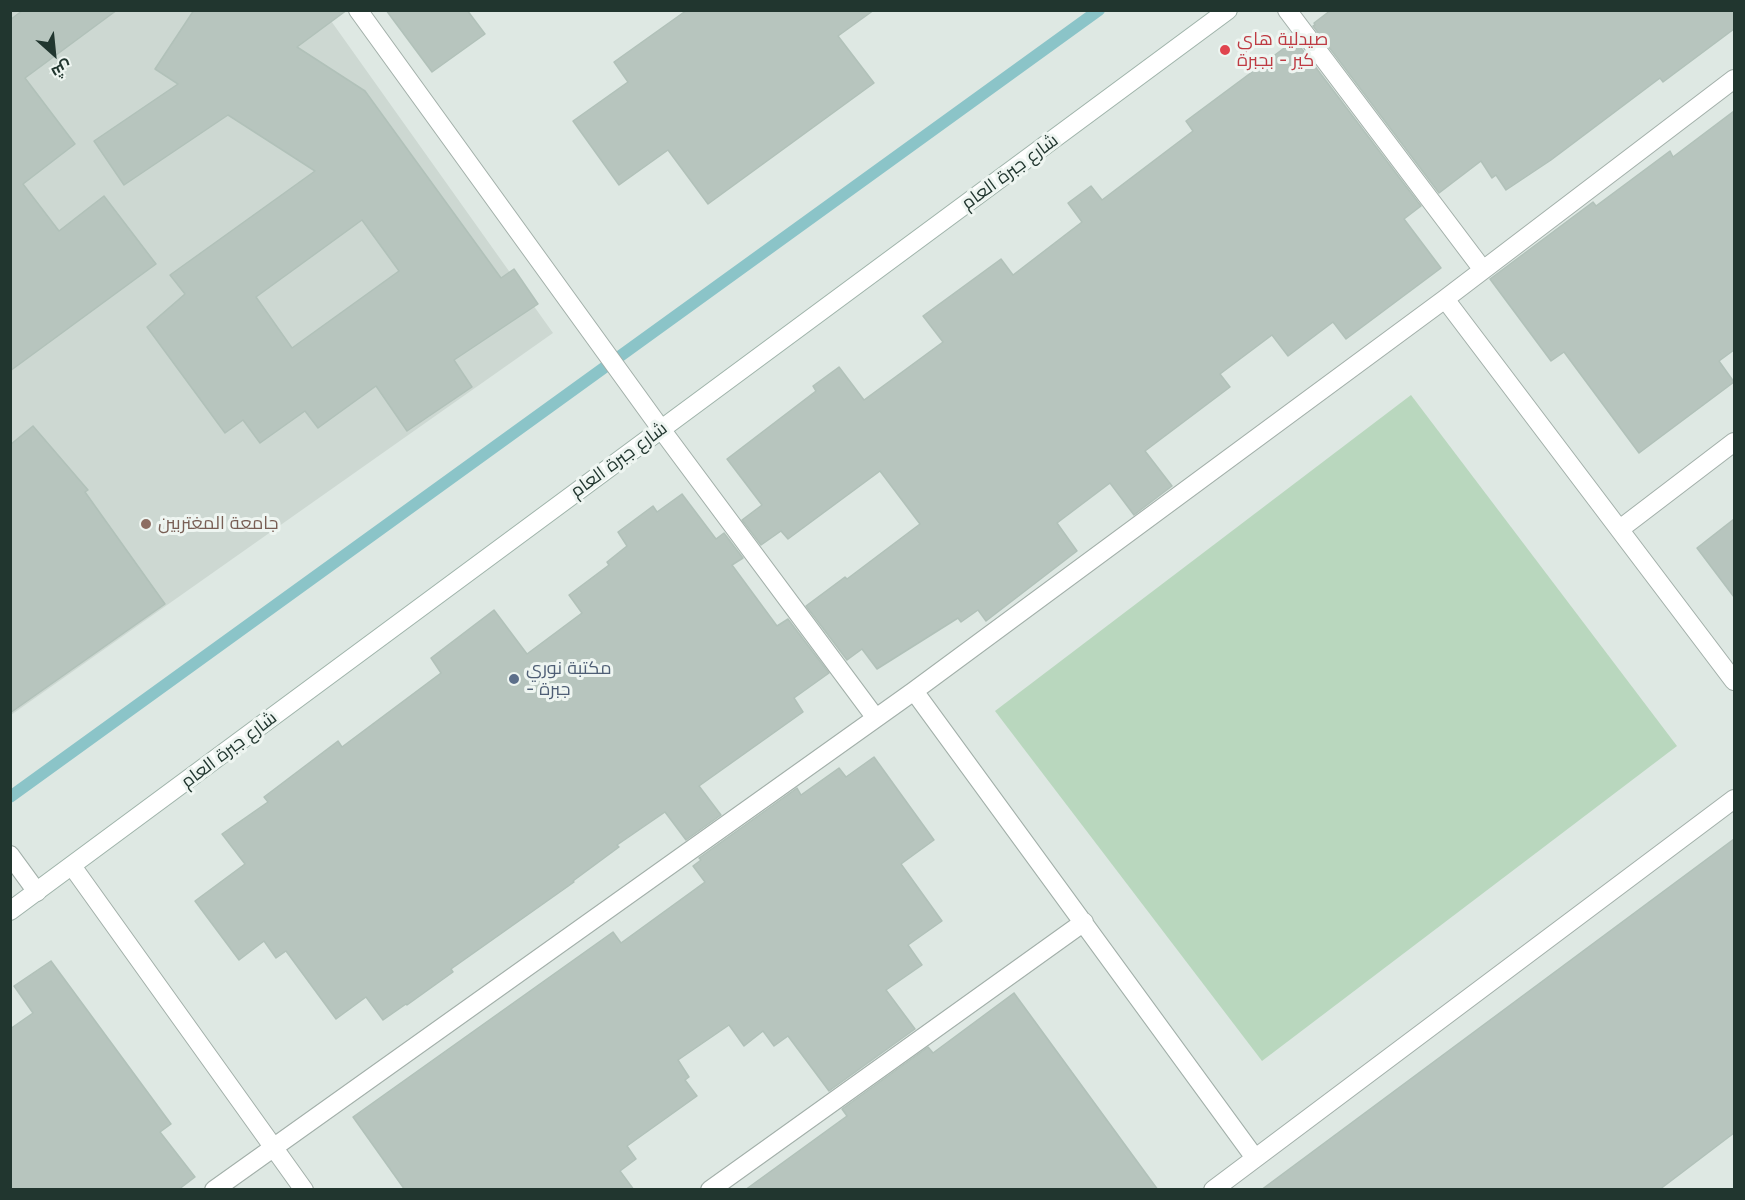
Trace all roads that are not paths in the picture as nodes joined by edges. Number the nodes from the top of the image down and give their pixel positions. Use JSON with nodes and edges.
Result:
{"nodes":[{"id":1,"x":358,"y":10,"type":"edge"},
{"id":2,"x":1228,"y":10,"type":"edge"},
{"id":3,"x":1287,"y":10,"type":"edge"},
{"id":4,"x":1734,"y":79,"type":"edge"},
{"id":5,"x":1483,"y":270,"type":"junction"},
{"id":6,"x":1445,"y":299,"type":"junction"},
{"id":7,"x":661,"y":429,"type":"junction"},
{"id":8,"x":1734,"y":442,"type":"edge"},
{"id":9,"x":1620,"y":529,"type":"junction"},
{"id":10,"x":1734,"y":681,"type":"edge"},
{"id":11,"x":914,"y":691,"type":"junction"},
{"id":12,"x":875,"y":717,"type":"junction"},
{"id":13,"x":1734,"y":799,"type":"edge"},
{"id":14,"x":10,"y":855,"type":"edge"},
{"id":15,"x":72,"y":866,"type":"junction"},
{"id":16,"x":37,"y":892,"type":"junction"},
{"id":17,"x":10,"y":911,"type":"edge"},
{"id":18,"x":1084,"y":922,"type":"junction"},
{"id":19,"x":273,"y":1146,"type":"junction"},
{"id":20,"x":1255,"y":1158,"type":"junction"},
{"id":21,"x":1213,"y":1189,"type":"edge"},
{"id":22,"x":214,"y":1190,"type":"edge"},
{"id":23,"x":304,"y":1190,"type":"edge"},
{"id":24,"x":710,"y":1190,"type":"edge"}],
"edges":[{"from":1,"to":7,"type":"street"},
{"from":2,"to":7,"type":"street","name":"شارع جبرة العام"},
{"from":3,"to":5,"type":"street"},
{"from":4,"to":5,"type":"street"},
{"from":5,"to":6,"type":"street"},
{"from":6,"to":9,"type":"street"},
{"from":6,"to":11,"type":"street"},
{"from":7,"to":12,"type":"street"},
{"from":7,"to":15,"type":"street","name":"شارع جبرة العام"},
{"from":8,"to":9,"type":"street"},
{"from":9,"to":10,"type":"street"},
{"from":11,"to":12,"type":"street"},
{"from":11,"to":18,"type":"street"},
{"from":12,"to":19,"type":"street"},
{"from":13,"to":20,"type":"street"},
{"from":14,"to":16,"type":"street"},
{"from":15,"to":16,"type":"street","name":"شارع جبرة العام"},
{"from":15,"to":19,"type":"street"},
{"from":16,"to":17,"type":"street","name":"شارع جبرة العام"},
{"from":18,"to":20,"type":"street"},
{"from":18,"to":24,"type":"street"},
{"from":19,"to":22,"type":"street"},
{"from":19,"to":23,"type":"street"},
{"from":20,"to":21,"type":"street"}]}
